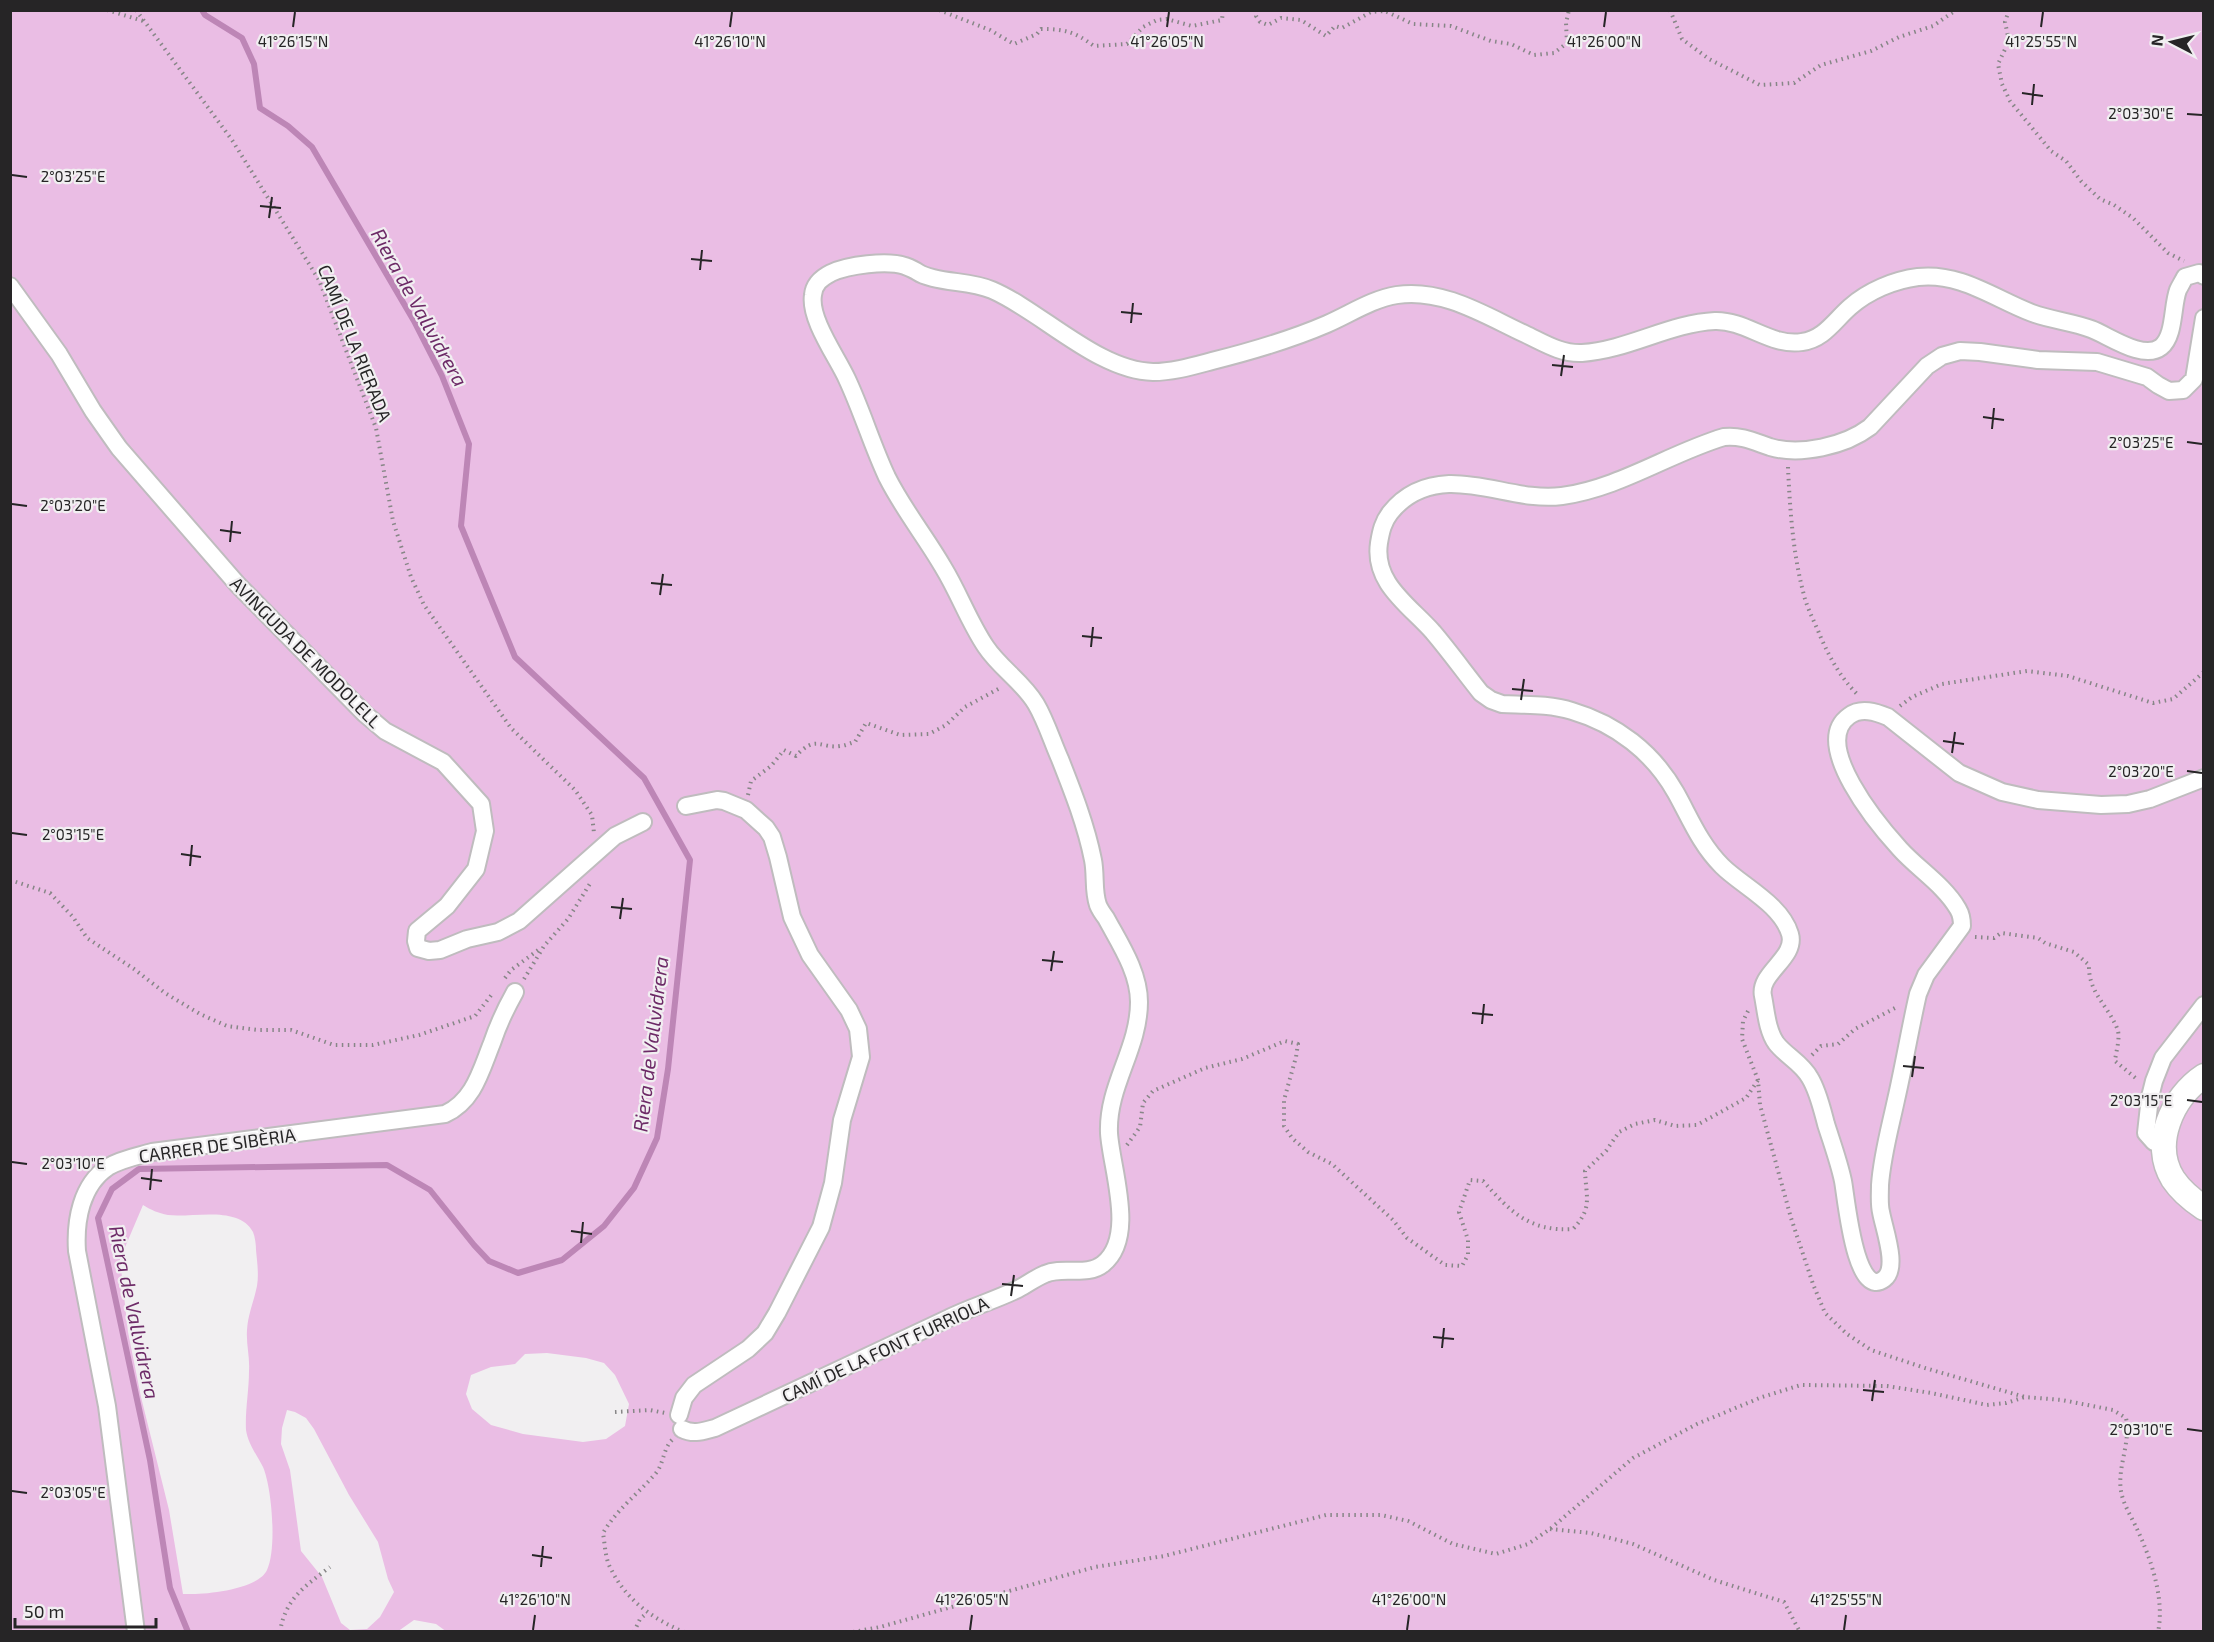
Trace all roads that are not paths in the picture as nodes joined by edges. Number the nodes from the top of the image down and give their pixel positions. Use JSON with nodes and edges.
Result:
{"nodes":[{"id":1,"x":2198,"y":275,"type":"edge"},
{"id":2,"x":10,"y":286,"type":"edge"},
{"id":3,"x":2204,"y":318,"type":"edge"},
{"id":4,"x":2204,"y":778,"type":"edge"},
{"id":5,"x":686,"y":806,"type":"dead end"},
{"id":6,"x":643,"y":822,"type":"dead end"},
{"id":7,"x":510,"y":986,"type":"road end"},
{"id":8,"x":2204,"y":1005,"type":"edge"},
{"id":9,"x":2204,"y":1076,"type":"edge"},
{"id":10,"x":2164,"y":1143,"type":"junction"},
{"id":11,"x":2204,"y":1208,"type":"edge"},
{"id":12,"x":136,"y":1632,"type":"edge"}],
"edges":[{"from":1,"to":5,"type":"street","name":"CAMÍ DE LA FONT FURRIOLA"},
{"from":2,"to":6,"type":"street","name":"AVINGUDA DE MODOLELL"},
{"from":3,"to":4,"type":"street"},
{"from":7,"to":12,"type":"street","name":"CARRER DE SIBÈRIA"},
{"from":8,"to":10,"type":"street"},
{"from":9,"to":10,"type":"main road"},
{"from":10,"to":11,"type":"main road"}]}
